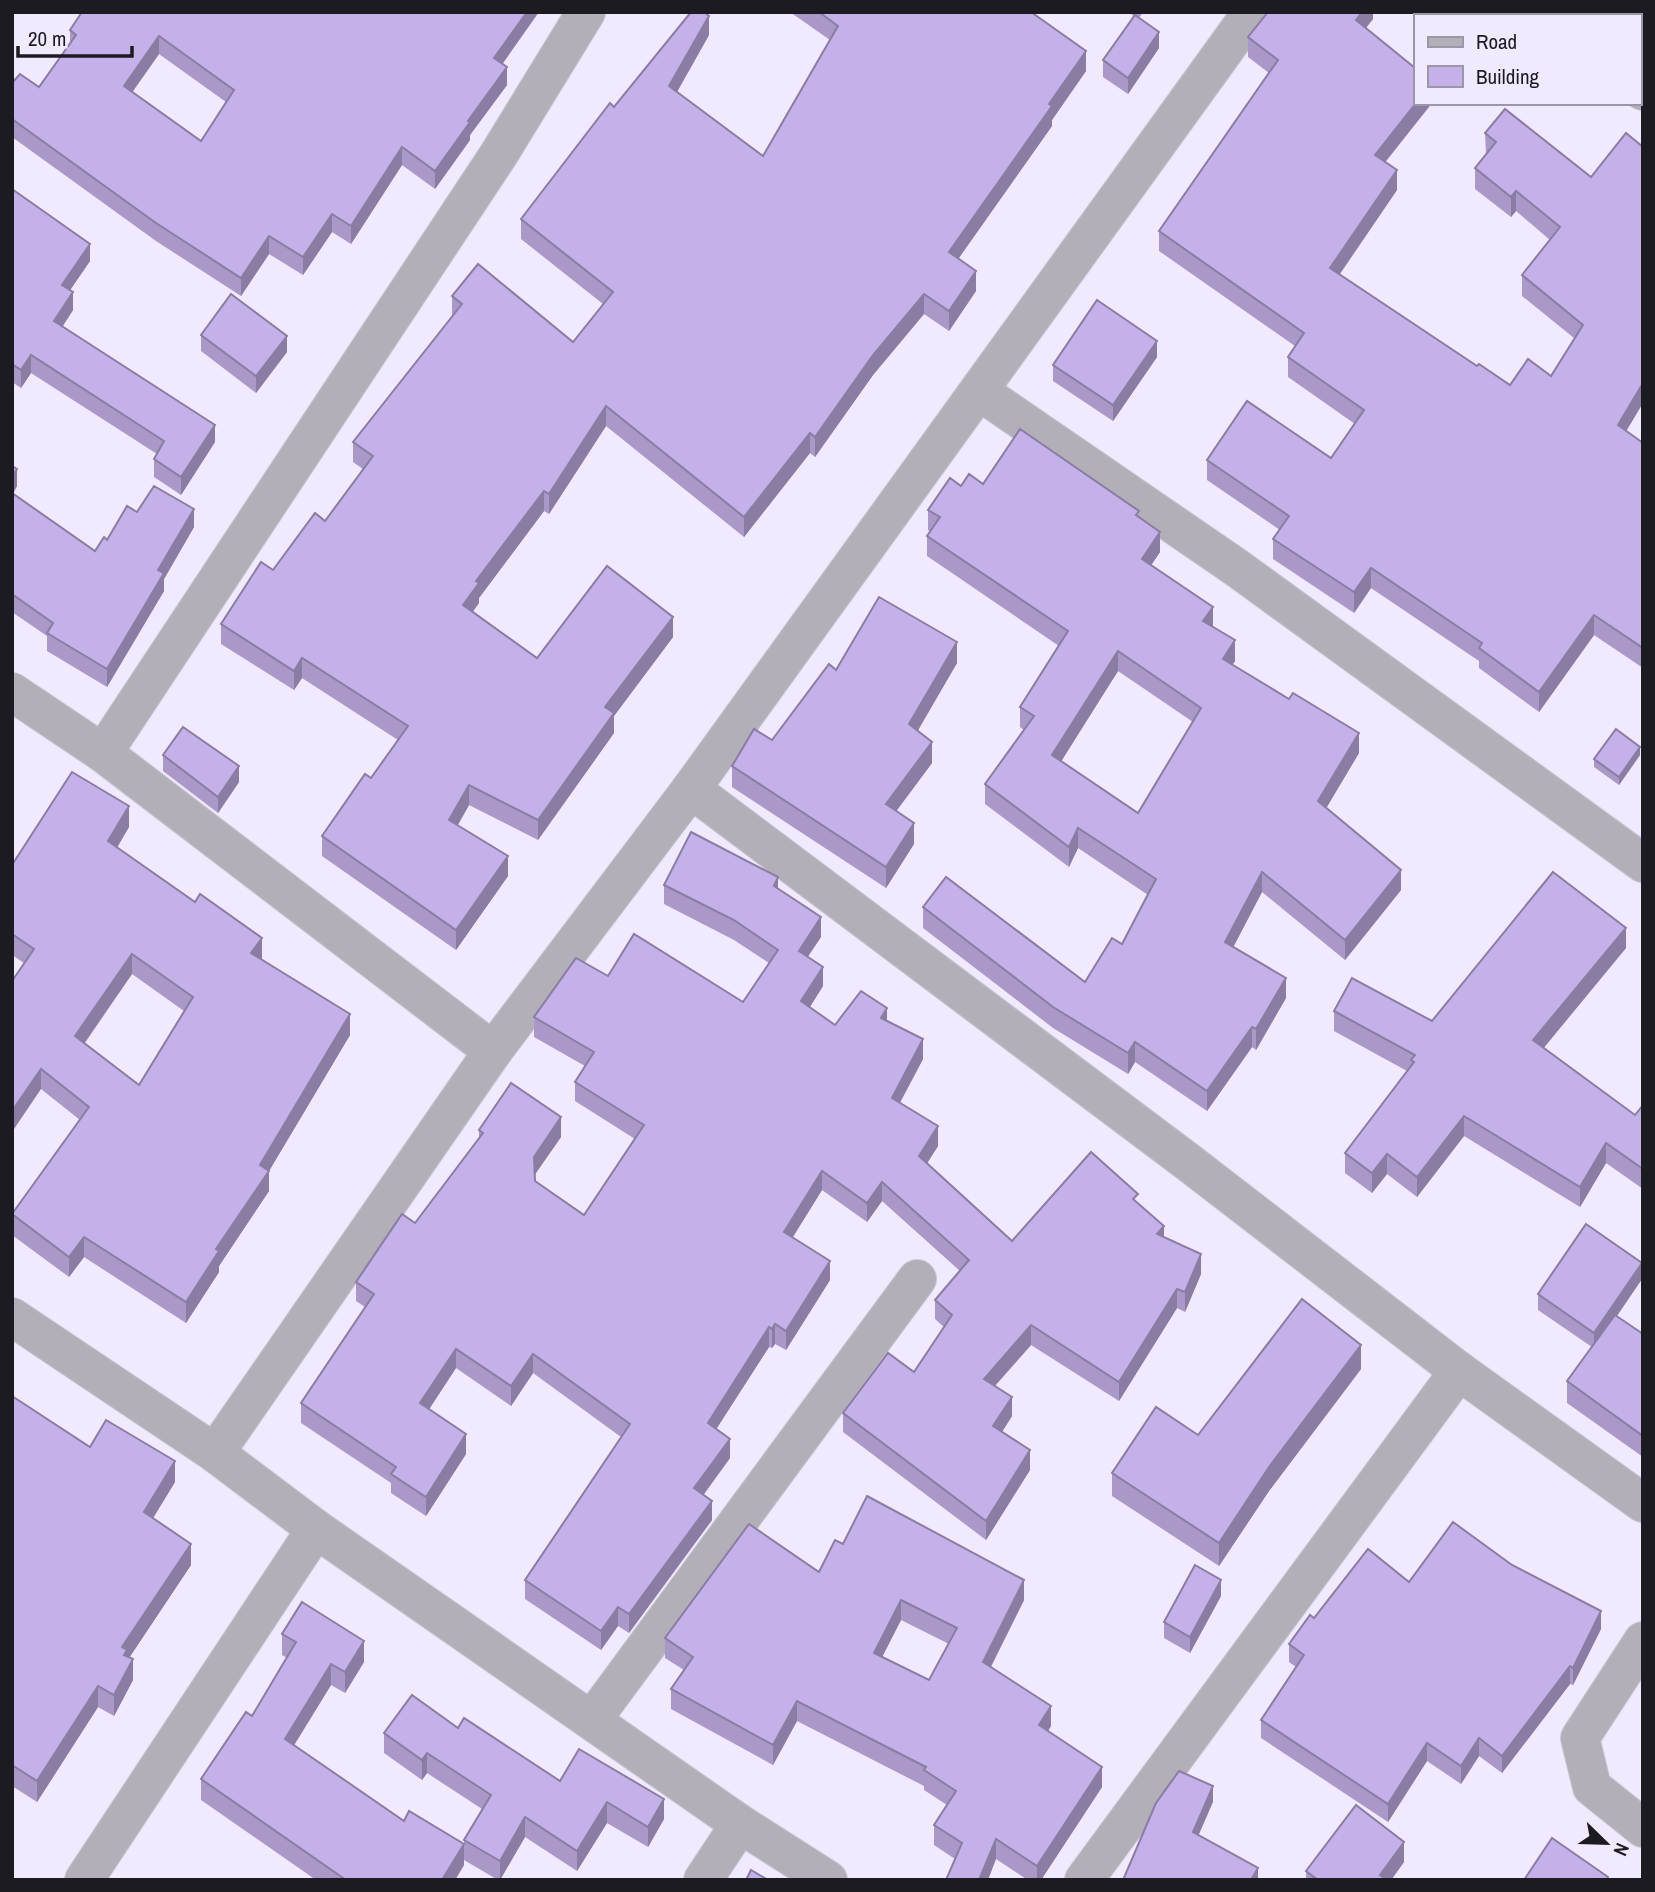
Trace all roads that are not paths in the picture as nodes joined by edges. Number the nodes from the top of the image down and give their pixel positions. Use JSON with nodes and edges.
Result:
{"nodes":[{"id":1,"x":586,"y":12,"type":"edge"},
{"id":2,"x":1251,"y":12,"type":"edge"},
{"id":3,"x":979,"y":391,"type":"junction"},
{"id":4,"x":12,"y":692,"type":"edge"},
{"id":5,"x":103,"y":753,"type":"junction"},
{"id":6,"x":691,"y":789,"type":"junction"},
{"id":7,"x":1643,"y":863,"type":"edge"},
{"id":8,"x":493,"y":1051,"type":"junction"},
{"id":9,"x":916,"y":1279,"type":"dead end"},
{"id":10,"x":12,"y":1317,"type":"edge"},
{"id":11,"x":1459,"y":1371,"type":"junction"},
{"id":12,"x":215,"y":1453,"type":"junction"},
{"id":13,"x":1643,"y":1503,"type":"edge"},
{"id":14,"x":316,"y":1529,"type":"junction"},
{"id":15,"x":1643,"y":1641,"type":"edge"},
{"id":16,"x":592,"y":1720,"type":"junction"},
{"id":17,"x":740,"y":1824,"type":"junction"},
{"id":18,"x":1643,"y":1828,"type":"edge"},
{"id":19,"x":84,"y":1880,"type":"edge"},
{"id":20,"x":703,"y":1880,"type":"edge"},
{"id":21,"x":828,"y":1880,"type":"edge"},
{"id":22,"x":1084,"y":1880,"type":"edge"}],
"edges":[{"from":1,"to":5,"type":"street"},
{"from":2,"to":3,"type":"street"},
{"from":3,"to":6,"type":"street"},
{"from":3,"to":7,"type":"street"},
{"from":4,"to":5,"type":"street"},
{"from":5,"to":8,"type":"street"},
{"from":6,"to":8,"type":"street"},
{"from":6,"to":11,"type":"street"},
{"from":8,"to":12,"type":"street"},
{"from":9,"to":16,"type":"street"},
{"from":10,"to":12,"type":"street"},
{"from":11,"to":13,"type":"street"},
{"from":11,"to":22,"type":"street"},
{"from":12,"to":14,"type":"street"},
{"from":14,"to":16,"type":"street"},
{"from":14,"to":19,"type":"street"},
{"from":15,"to":18,"type":"street"},
{"from":16,"to":17,"type":"street"},
{"from":17,"to":20,"type":"street"},
{"from":17,"to":21,"type":"street"}]}
